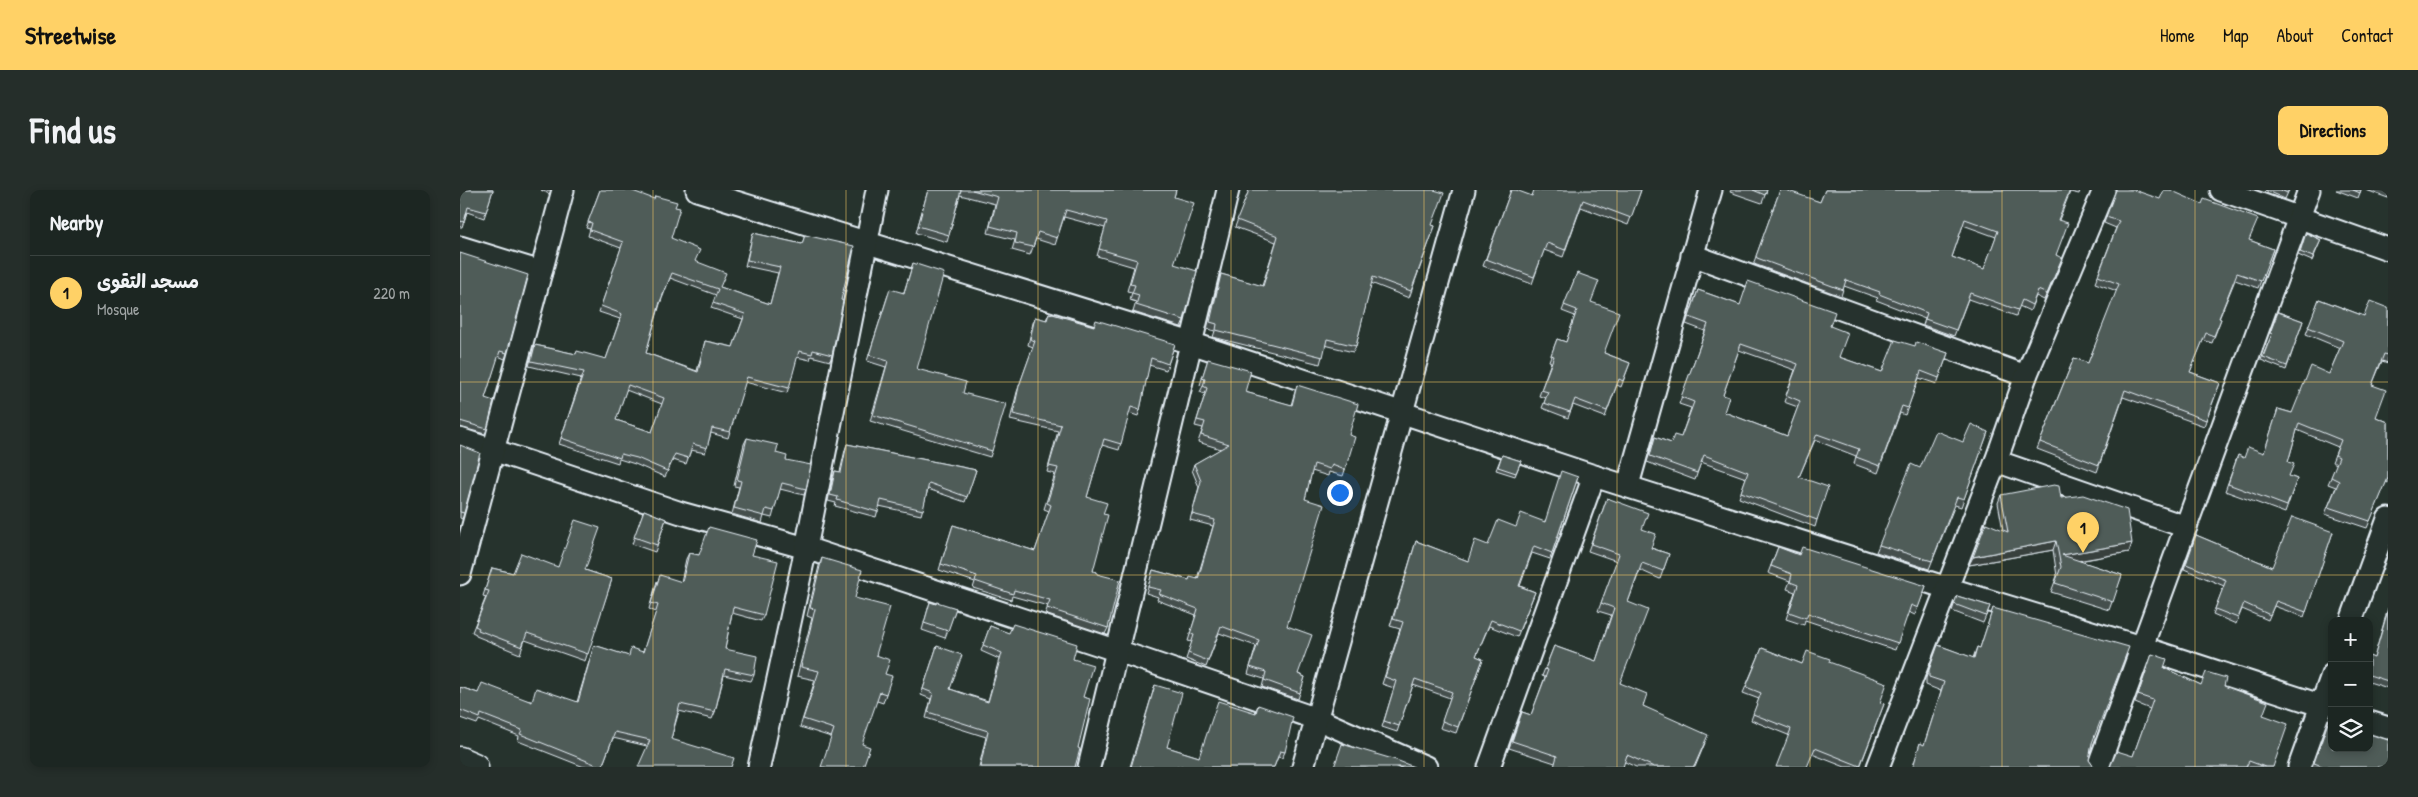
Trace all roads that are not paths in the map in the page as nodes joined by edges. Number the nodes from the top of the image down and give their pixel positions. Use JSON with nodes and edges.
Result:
{"nodes":[{"id":1,"x":563,"y":190,"type":"edge"},
{"id":2,"x":697,"y":190,"type":"edge"},
{"id":3,"x":876,"y":190,"type":"edge"},
{"id":4,"x":1228,"y":190,"type":"edge"},
{"id":5,"x":1464,"y":190,"type":"edge"},
{"id":6,"x":1711,"y":190,"type":"edge"},
{"id":7,"x":2104,"y":190,"type":"edge"},
{"id":8,"x":2221,"y":190,"type":"edge"},
{"id":9,"x":2309,"y":190,"type":"edge"},
{"id":10,"x":2298,"y":218,"type":"junction"},
{"id":11,"x":867,"y":242,"type":"junction"},
{"id":12,"x":460,"y":247,"type":"edge"},
{"id":13,"x":2388,"y":250,"type":"edge"},
{"id":14,"x":1692,"y":255,"type":"junction"},
{"id":15,"x":541,"y":272,"type":"junction"},
{"id":16,"x":1191,"y":343,"type":"junction"},
{"id":17,"x":2026,"y":376,"type":"junction"},
{"id":18,"x":1401,"y":412,"type":"junction"},
{"id":19,"x":460,"y":439,"type":"edge"},
{"id":20,"x":493,"y":450,"type":"junction"},
{"id":21,"x":1996,"y":461,"type":"junction"},
{"id":22,"x":1594,"y":476,"type":"junction"},
{"id":23,"x":1628,"y":485,"type":"junction"},
{"id":24,"x":2388,"y":519,"type":"edge"},
{"id":25,"x":2186,"y":527,"type":"junction"},
{"id":26,"x":806,"y":548,"type":"junction"},
{"id":27,"x":460,"y":574,"type":"edge"},
{"id":28,"x":1947,"y":588,"type":"junction"},
{"id":29,"x":2352,"y":617,"type":"edge"},
{"id":30,"x":2141,"y":647,"type":"junction"},
{"id":31,"x":1118,"y":651,"type":"junction"},
{"id":32,"x":2326,"y":708,"type":"edge"},
{"id":33,"x":1317,"y":719,"type":"junction"},
{"id":34,"x":2373,"y":723,"type":"edge"},
{"id":35,"x":2388,"y":728,"type":"edge"},
{"id":36,"x":460,"y":761,"type":"edge"},
{"id":37,"x":474,"y":767,"type":"edge"},
{"id":38,"x":759,"y":767,"type":"edge"},
{"id":39,"x":1089,"y":767,"type":"edge"},
{"id":40,"x":1304,"y":767,"type":"edge"},
{"id":41,"x":1426,"y":767,"type":"edge"},
{"id":42,"x":1489,"y":767,"type":"edge"},
{"id":43,"x":1878,"y":767,"type":"edge"},
{"id":44,"x":2098,"y":767,"type":"edge"},
{"id":45,"x":2298,"y":767,"type":"edge"}],
"edges":[{"from":1,"to":15,"type":"street"},
{"from":2,"to":11,"type":"street"},
{"from":3,"to":11,"type":"street"},
{"from":4,"to":16,"type":"street"},
{"from":5,"to":18,"type":"street"},
{"from":6,"to":14,"type":"street"},
{"from":7,"to":17,"type":"street"},
{"from":8,"to":10,"type":"street"},
{"from":9,"to":10,"type":"street"},
{"from":10,"to":13,"type":"street"},
{"from":10,"to":25,"type":"street"},
{"from":11,"to":16,"type":"street"},
{"from":11,"to":26,"type":"street"},
{"from":12,"to":15,"type":"street"},
{"from":14,"to":17,"type":"street"},
{"from":14,"to":23,"type":"street"},
{"from":15,"to":20,"type":"street"},
{"from":16,"to":18,"type":"street"},
{"from":16,"to":31,"type":"street"},
{"from":17,"to":21,"type":"street"},
{"from":18,"to":22,"type":"street"},
{"from":18,"to":33,"type":"street"},
{"from":19,"to":20,"type":"street"},
{"from":20,"to":26,"type":"street"},
{"from":20,"to":27,"type":"street"},
{"from":21,"to":25,"type":"street"},
{"from":21,"to":28,"type":"street"},
{"from":22,"to":23,"type":"street"},
{"from":22,"to":42,"type":"street"},
{"from":23,"to":28,"type":"street"},
{"from":24,"to":29,"type":"street"},
{"from":25,"to":30,"type":"street"},
{"from":26,"to":31,"type":"street"},
{"from":26,"to":38,"type":"street"},
{"from":28,"to":30,"type":"street"},
{"from":28,"to":43,"type":"street"},
{"from":30,"to":32,"type":"street"},
{"from":30,"to":44,"type":"street"},
{"from":31,"to":33,"type":"street"},
{"from":31,"to":39,"type":"street"},
{"from":32,"to":45,"type":"street"},
{"from":33,"to":40,"type":"street"},
{"from":33,"to":41,"type":"street"},
{"from":34,"to":35,"type":"street"},
{"from":36,"to":37,"type":"street"}]}
